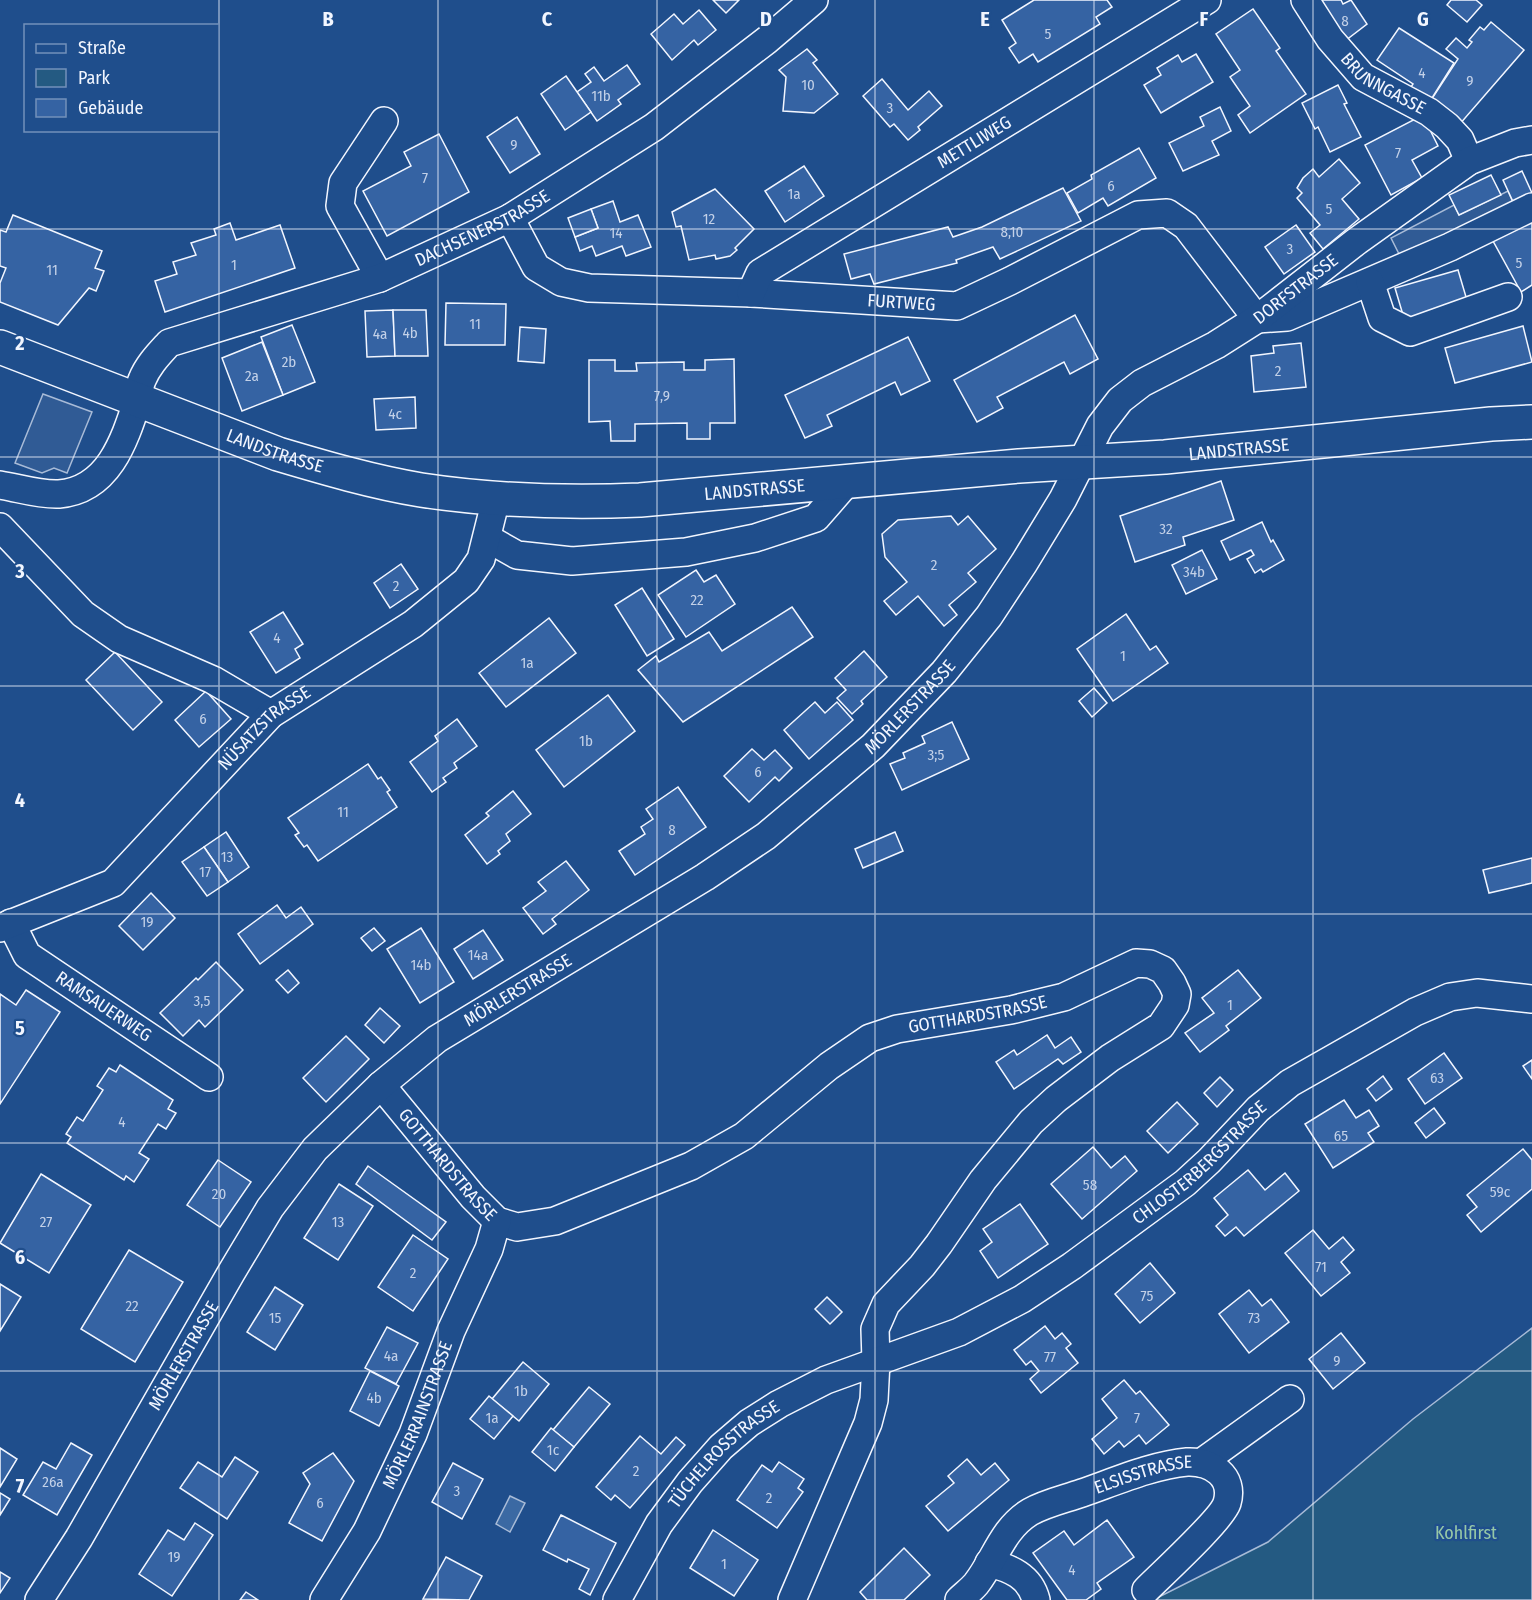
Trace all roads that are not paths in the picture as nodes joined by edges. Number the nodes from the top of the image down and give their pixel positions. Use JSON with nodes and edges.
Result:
{"nodes":[{"id":1,"x":814,"y":0,"type":"edge"},
{"id":2,"x":1207,"y":0,"type":"edge"},
{"id":3,"x":1305,"y":0,"type":"edge"},
{"id":4,"x":384,"y":121,"type":"dead end"},
{"id":5,"x":1532,"y":140,"type":"edge"},
{"id":6,"x":1469,"y":161,"type":"junction"},
{"id":7,"x":1532,"y":207,"type":"edge"},
{"id":8,"x":510,"y":218,"type":"junction"},
{"id":9,"x":380,"y":278,"type":"junction"},
{"id":10,"x":1370,"y":282,"type":"junction"},
{"id":11,"x":751,"y":293,"type":"junction"},
{"id":12,"x":1508,"y":297,"type":"dead end"},
{"id":13,"x":1257,"y":319,"type":"junction"},
{"id":14,"x":0,"y":347,"type":"edge"},
{"id":15,"x":137,"y":401,"type":"junction"},
{"id":16,"x":1532,"y":422,"type":"edge"},
{"id":17,"x":1081,"y":463,"type":"junction"},
{"id":18,"x":849,"y":480,"type":"junction"},
{"id":19,"x":2,"y":485,"type":"edge"},
{"id":20,"x":495,"y":499,"type":"junction"},
{"id":21,"x":0,"y":514,"type":"edge"},
{"id":22,"x":0,"y":527,"type":"edge"},
{"id":23,"x":487,"y":538,"type":"junction"},
{"id":24,"x":272,"y":714,"type":"junction"},
{"id":25,"x":5,"y":926,"type":"edge"},
{"id":26,"x":1532,"y":999,"type":"edge"},
{"id":27,"x":209,"y":1077,"type":"dead end"},
{"id":28,"x":381,"y":1085,"type":"junction"},
{"id":29,"x":497,"y":1221,"type":"junction"},
{"id":30,"x":876,"y":1361,"type":"junction"},
{"id":31,"x":1290,"y":1399,"type":"dead end"},
{"id":32,"x":1202,"y":1463,"type":"junction"},
{"id":33,"x":989,"y":1563,"type":"junction"},
{"id":34,"x":1146,"y":1590,"type":"dead end"},
{"id":35,"x":39,"y":1600,"type":"edge"},
{"id":36,"x":324,"y":1600,"type":"edge"},
{"id":37,"x":617,"y":1600,"type":"edge"},
{"id":38,"x":792,"y":1600,"type":"edge"},
{"id":39,"x":959,"y":1600,"type":"edge"},
{"id":40,"x":1036,"y":1600,"type":"edge"}],
"edges":[{"from":1,"to":8,"type":"street","name":"DACHSENERSTRASSE"},
{"from":2,"to":11,"type":"street","name":"METTLIWEG"},
{"from":3,"to":6,"type":"street","name":"BRUNNGASSE"},
{"from":4,"to":9,"type":"street"},
{"from":5,"to":6,"type":"street","name":"DORFSTRASSE"},
{"from":6,"to":13,"type":"street","name":"DORFSTRASSE"},
{"from":7,"to":10,"type":"street"},
{"from":8,"to":9,"type":"street","name":"DACHSENERSTRASSE"},
{"from":8,"to":11,"type":"street","name":"FURTWEG"},
{"from":9,"to":15,"type":"street","name":"DACHSENERSTRASSE"},
{"from":10,"to":12,"type":"street"},
{"from":10,"to":13,"type":"street"},
{"from":11,"to":13,"type":"street","name":"FURTWEG"},
{"from":13,"to":17,"type":"street","name":"DORFSTRASSE"},
{"from":14,"to":15,"type":"main road","name":"LANDSTRASSE"},
{"from":15,"to":19,"type":"street","name":"DACHSENERSTRASSE"},
{"from":15,"to":20,"type":"main road","name":"LANDSTRASSE"},
{"from":16,"to":17,"type":"main road","name":"LANDSTRASSE"},
{"from":17,"to":18,"type":"main road","name":"LANDSTRASSE"},
{"from":17,"to":28,"type":"street","name":"MÖRLERSTRASSE"},
{"from":18,"to":20,"type":"main road","name":"LANDSTRASSE"},
{"from":18,"to":23,"type":"street"},
{"from":19,"to":21,"type":"street"},
{"from":20,"to":23,"type":"street","name":"NÜSATZSTRASSE"},
{"from":22,"to":24,"type":"street"},
{"from":23,"to":24,"type":"street","name":"NÜSATZSTRASSE"},
{"from":24,"to":25,"type":"street","name":"NÜSATZSTRASSE"},
{"from":25,"to":27,"type":"street","name":"RAMSAUERWEG"},
{"from":26,"to":30,"type":"street","name":"CHLOSTERBERGSTRASSE"},
{"from":28,"to":29,"type":"street","name":"GOTTHARDSTRASSE"},
{"from":28,"to":35,"type":"street","name":"MÖRLERSTRASSE"},
{"from":29,"to":30,"type":"street","name":"GOTTHARDSTRASSE"},
{"from":29,"to":36,"type":"street","name":"MÖRLERRAINSTRASSE"},
{"from":30,"to":37,"type":"street","name":"TÜCHELROSSTRASSE"},
{"from":30,"to":38,"type":"street"},
{"from":31,"to":32,"type":"street"},
{"from":32,"to":33,"type":"street","name":"ELSISSTRASSE"},
{"from":32,"to":34,"type":"street","name":"ELSISSTRASSE"},
{"from":33,"to":39,"type":"street","name":"ELSISSTRASSE"},
{"from":33,"to":40,"type":"street"}]}
